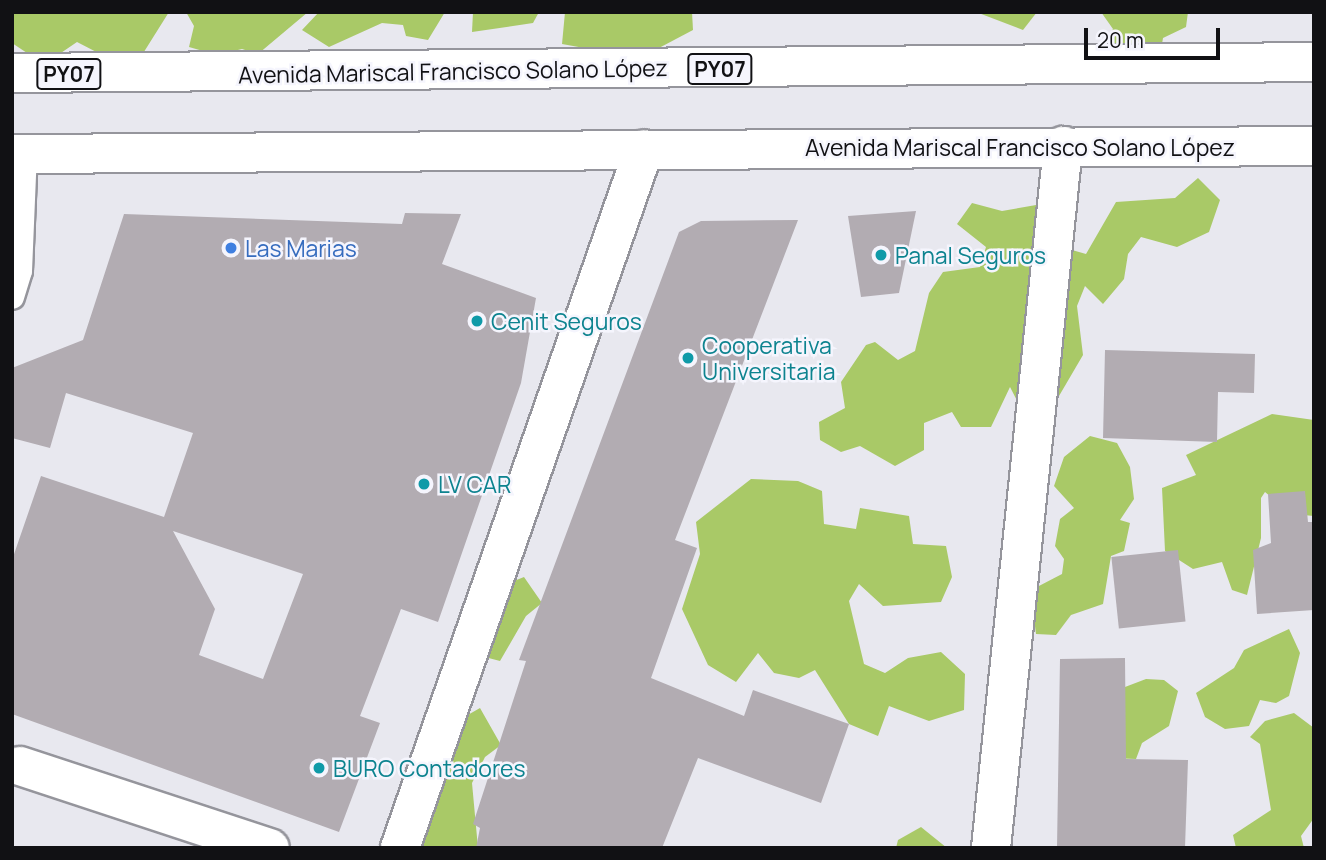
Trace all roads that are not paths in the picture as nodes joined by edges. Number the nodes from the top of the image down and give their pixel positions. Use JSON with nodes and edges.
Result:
{"nodes":[{"id":1,"x":1314,"y":62,"type":"edge"},
{"id":2,"x":12,"y":73,"type":"edge"},
{"id":3,"x":1063,"y":146,"type":"junction"},
{"id":4,"x":1314,"y":146,"type":"edge"},
{"id":5,"x":644,"y":149,"type":"junction"},
{"id":6,"x":19,"y":154,"type":"edge"},
{"id":7,"x":12,"y":297,"type":"edge"},
{"id":8,"x":20,"y":766,"type":"dead end"},
{"id":9,"x":270,"y":848,"type":"edge"},
{"id":10,"x":400,"y":848,"type":"edge"},
{"id":11,"x":991,"y":848,"type":"edge"}],
"edges":[{"from":1,"to":2,"type":"main road","name":"Avenida Mariscal Francisco Solano López","number":"PY07"},
{"from":3,"to":4,"type":"main road","name":"Avenida Mariscal Francisco Solano López"},
{"from":3,"to":5,"type":"main road","name":"Avenida Mariscal Francisco Solano López"},
{"from":3,"to":11,"type":"main road"},
{"from":5,"to":6,"type":"main road","name":"Avenida Mariscal Francisco Solano López"},
{"from":5,"to":10,"type":"main road"},
{"from":6,"to":7,"type":"lane"},
{"from":8,"to":9,"type":"main road"}]}
